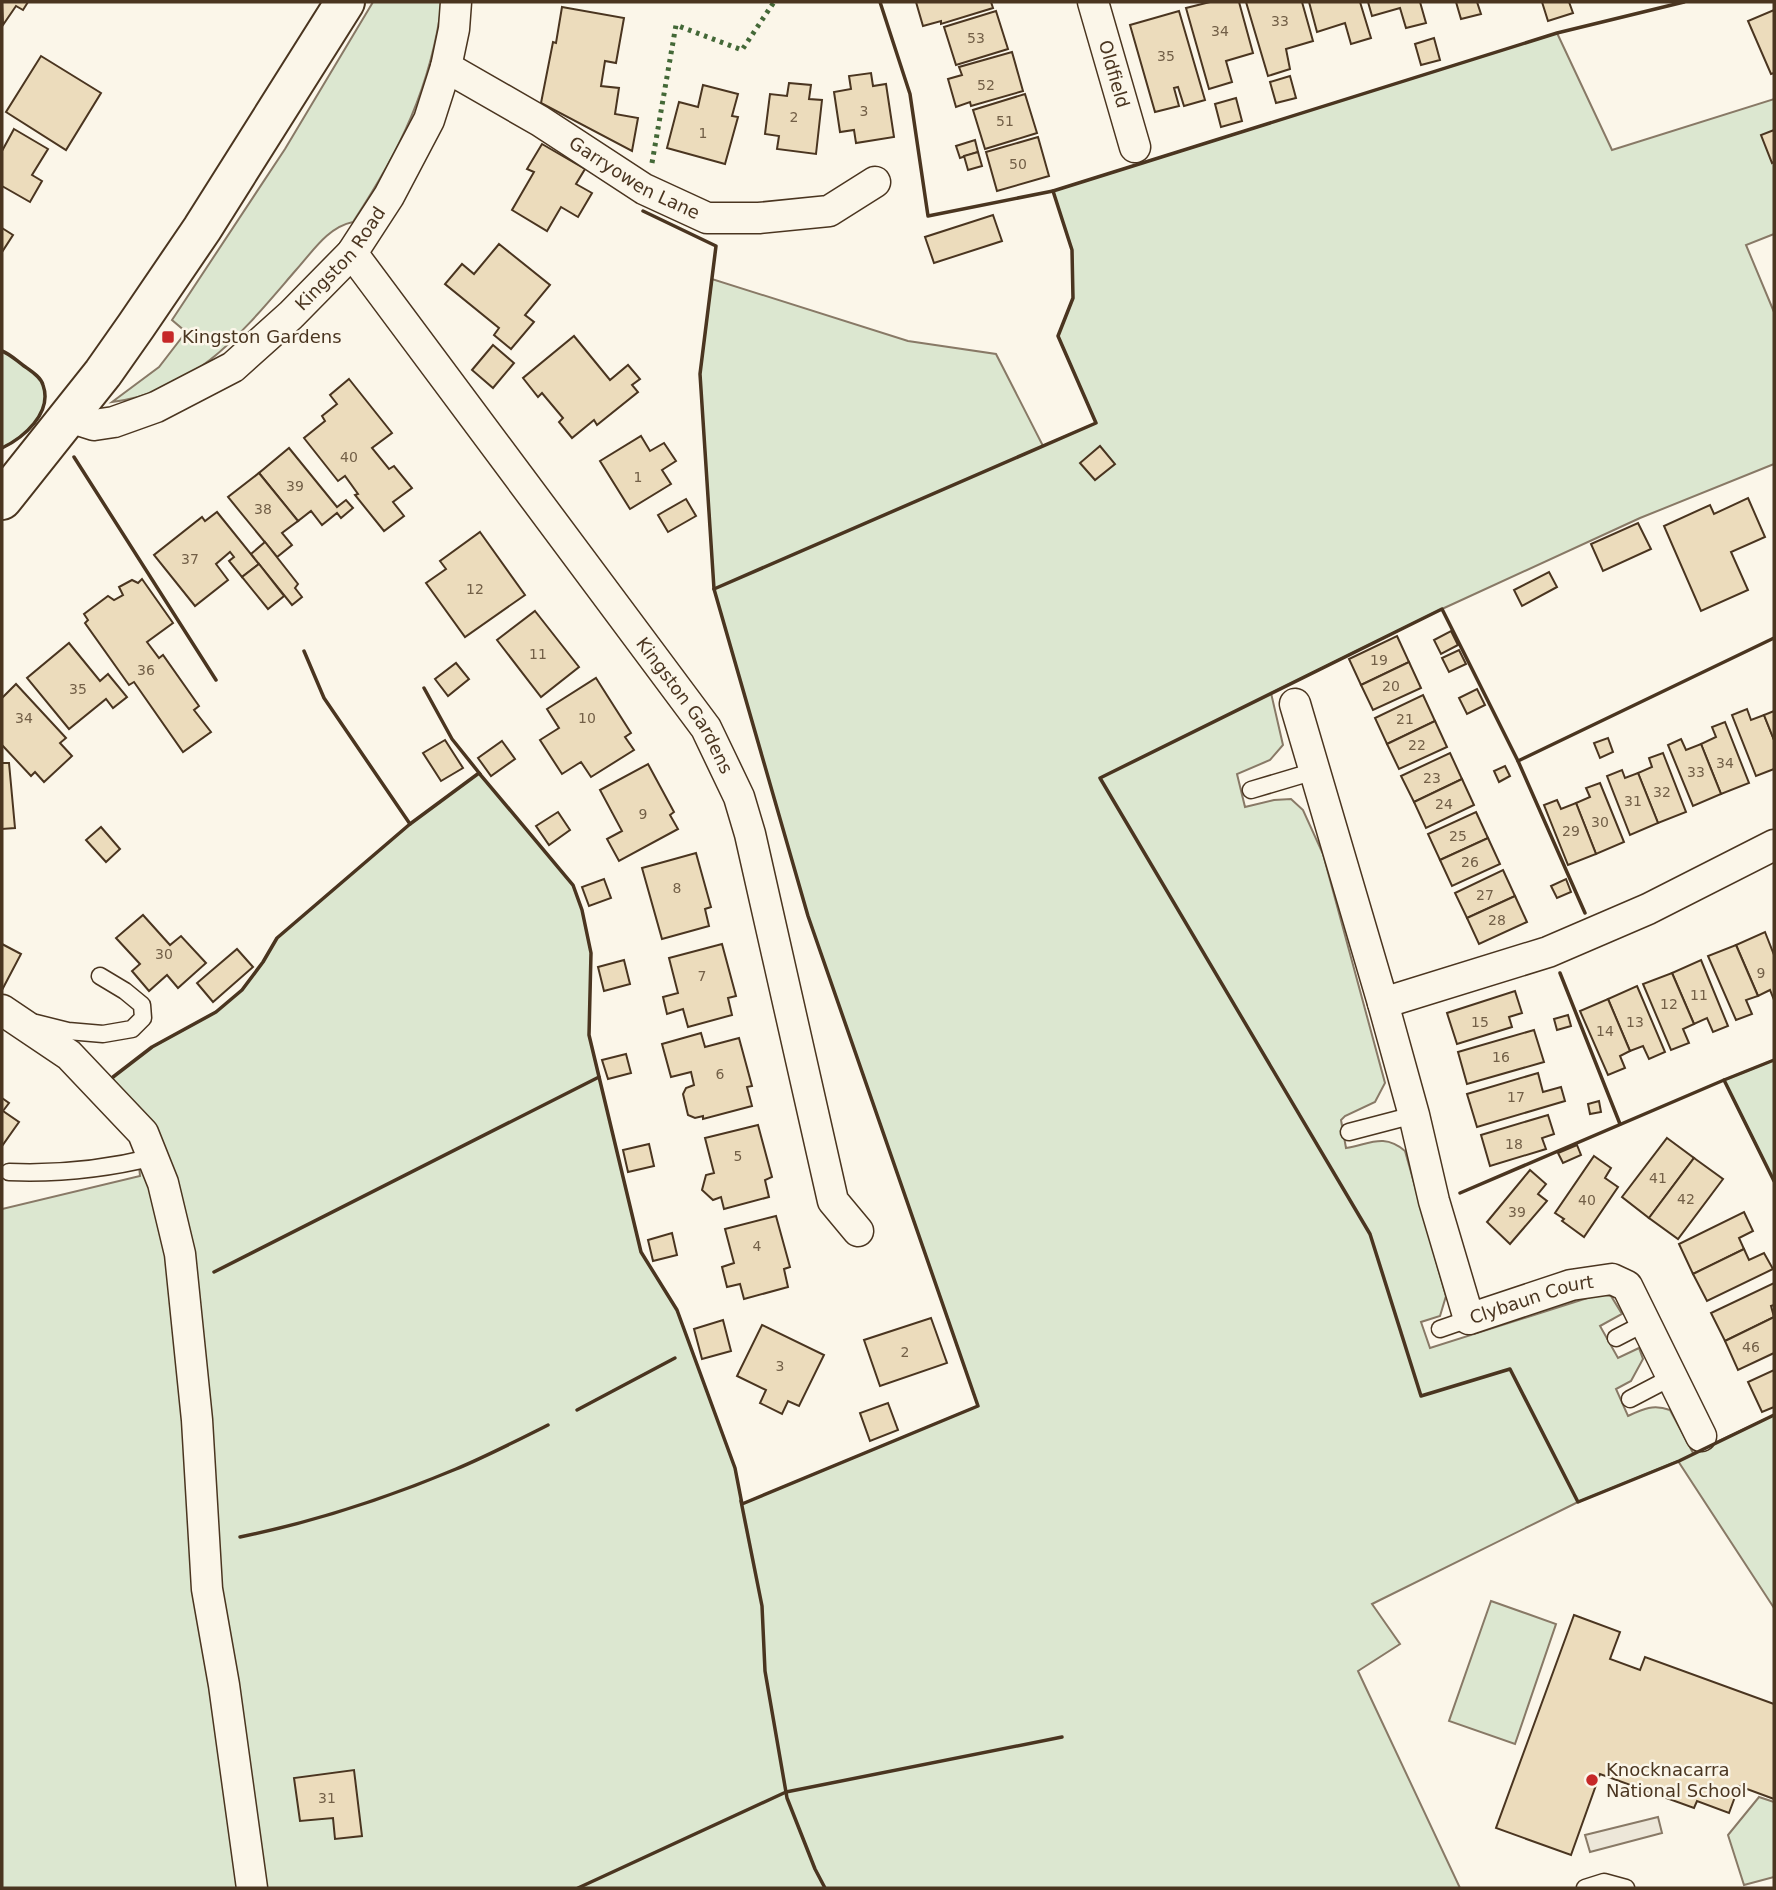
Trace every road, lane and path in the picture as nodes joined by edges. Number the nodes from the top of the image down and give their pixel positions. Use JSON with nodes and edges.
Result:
{"nodes":[{"id":1,"x":345,"y":2,"type":"edge"},
{"id":2,"x":456,"y":2,"type":"edge"},
{"id":3,"x":1093,"y":2,"type":"edge"},
{"id":4,"x":446,"y":67,"type":"junction"},
{"id":5,"x":1135,"y":147,"type":"dead end"},
{"id":6,"x":875,"y":182,"type":"dead end"},
{"id":7,"x":352,"y":253,"type":"junction"},
{"id":8,"x":69,"y":417,"type":"junction"},
{"id":9,"x":2,"y":500,"type":"edge"},
{"id":10,"x":1295,"y":704,"type":"dead end"},
{"id":11,"x":1315,"y":771,"type":"junction"},
{"id":12,"x":1251,"y":790,"type":"dead end"},
{"id":13,"x":1774,"y":845,"type":"edge"},
{"id":14,"x":100,"y":976,"type":"dead end"},
{"id":15,"x":1383,"y":1003,"type":"junction"},
{"id":16,"x":2,"y":1010,"type":"edge"},
{"id":17,"x":27,"y":1027,"type":"junction"},
{"id":18,"x":1415,"y":1115,"type":"junction"},
{"id":19,"x":1349,"y":1132,"type":"dead end"},
{"id":20,"x":154,"y":1157,"type":"junction"},
{"id":21,"x":9,"y":1172,"type":"dead end"},
{"id":22,"x":858,"y":1231,"type":"dead end"},
{"id":23,"x":1469,"y":1319,"type":"junction"},
{"id":24,"x":1645,"y":1324,"type":"junction"},
{"id":25,"x":1440,"y":1329,"type":"dead end"},
{"id":26,"x":1616,"y":1338,"type":"dead end"},
{"id":27,"x":1672,"y":1377,"type":"junction"},
{"id":28,"x":1630,"y":1399,"type":"dead end"},
{"id":29,"x":1701,"y":1436,"type":"dead end"},
{"id":30,"x":253,"y":1888,"type":"edge"},
{"id":31,"x":1585,"y":1888,"type":"edge"},
{"id":32,"x":1626,"y":1888,"type":"edge"}],
"edges":[{"from":1,"to":8,"type":"main road"},
{"from":2,"to":4,"type":"street","name":"Kingston Road"},
{"from":3,"to":5,"type":"street","name":"Oldfield"},
{"from":4,"to":6,"type":"street","name":"Garryowen Lane"},
{"from":4,"to":7,"type":"street","name":"Kingston Road"},
{"from":7,"to":8,"type":"street","name":"Kingston Road"},
{"from":7,"to":22,"type":"street","name":"Kingston Gardens"},
{"from":8,"to":9,"type":"main road"},
{"from":10,"to":11,"type":"street","name":"Clybaun Court"},
{"from":11,"to":12,"type":"lane"},
{"from":11,"to":15,"type":"street","name":"Clybaun Court"},
{"from":13,"to":15,"type":"street"},
{"from":14,"to":17,"type":"lane"},
{"from":15,"to":18,"type":"street","name":"Clybaun Court"},
{"from":16,"to":17,"type":"street"},
{"from":17,"to":20,"type":"street"},
{"from":18,"to":19,"type":"lane"},
{"from":18,"to":23,"type":"street","name":"Clybaun Court"},
{"from":20,"to":21,"type":"lane"},
{"from":20,"to":30,"type":"street"},
{"from":23,"to":24,"type":"street","name":"Clybaun Court"},
{"from":23,"to":25,"type":"lane"},
{"from":24,"to":26,"type":"lane"},
{"from":24,"to":27,"type":"street","name":"Clybaun Court"},
{"from":27,"to":28,"type":"lane"},
{"from":27,"to":29,"type":"street","name":"Clybaun Court"},
{"from":31,"to":32,"type":"lane"}]}
